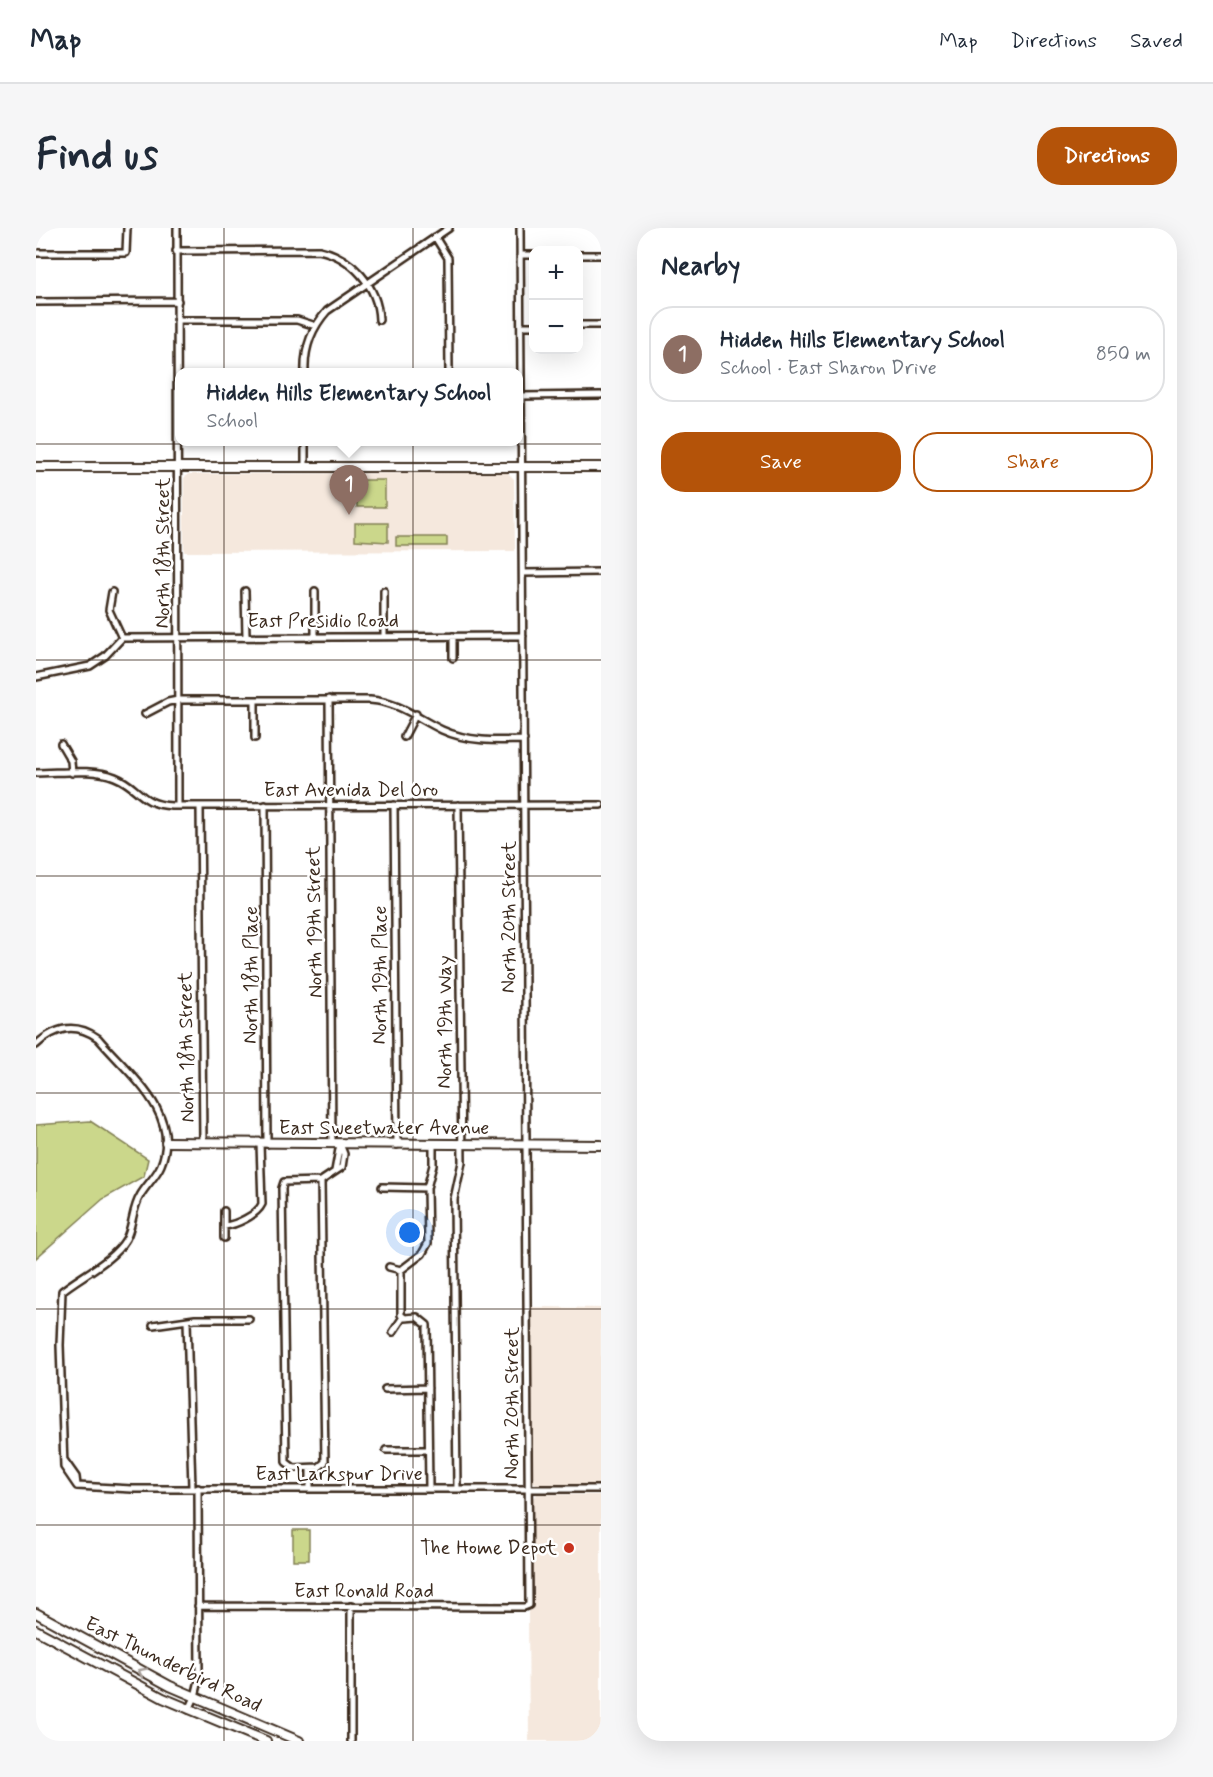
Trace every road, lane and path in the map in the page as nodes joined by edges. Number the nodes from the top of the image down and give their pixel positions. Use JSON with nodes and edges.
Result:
{"nodes":[{"id":1,"x":127,"y":228,"type":"edge"},
{"id":2,"x":177,"y":228,"type":"edge"},
{"id":3,"x":449,"y":228,"type":"edge"},
{"id":4,"x":520,"y":228,"type":"edge"},
{"id":5,"x":435,"y":237,"type":"junction"},
{"id":6,"x":176,"y":251,"type":"junction"},
{"id":7,"x":36,"y":253,"type":"edge"},
{"id":8,"x":520,"y":255,"type":"junction"},
{"id":9,"x":529,"y":255,"type":"edge"},
{"id":10,"x":583,"y":255,"type":"edge"},
{"id":11,"x":601,"y":255,"type":"edge"},
{"id":12,"x":366,"y":283,"type":"junction"},
{"id":13,"x":178,"y":301,"type":"junction"},
{"id":14,"x":36,"y":302,"type":"edge"},
{"id":15,"x":178,"y":320,"type":"junction"},
{"id":16,"x":380,"y":320,"type":"dead end"},
{"id":17,"x":601,"y":325,"type":"edge"},
{"id":18,"x":316,"y":326,"type":"junction"},
{"id":19,"x":521,"y":326,"type":"junction"},
{"id":20,"x":529,"y":326,"type":"edge"},
{"id":21,"x":583,"y":326,"type":"edge"},
{"id":22,"x":179,"y":368,"type":"edge"},
{"id":23,"x":304,"y":368,"type":"edge"},
{"id":24,"x":450,"y":368,"type":"edge"},
{"id":25,"x":521,"y":368,"type":"edge"},
{"id":26,"x":601,"y":395,"type":"edge"},
{"id":27,"x":523,"y":396,"type":"edge"},
{"id":28,"x":178,"y":446,"type":"edge"},
{"id":29,"x":305,"y":446,"type":"edge"},
{"id":30,"x":520,"y":446,"type":"edge"},
{"id":31,"x":601,"y":466,"type":"edge"},
{"id":32,"x":36,"y":467,"type":"edge"},
{"id":33,"x":520,"y":467,"type":"junction"},
{"id":34,"x":178,"y":468,"type":"junction"},
{"id":35,"x":305,"y":468,"type":"junction"},
{"id":36,"x":601,"y":572,"type":"edge"},
{"id":37,"x":523,"y":573,"type":"junction"},
{"id":38,"x":245,"y":591,"type":"dead end"},
{"id":39,"x":315,"y":591,"type":"dead end"},
{"id":40,"x":384,"y":591,"type":"dead end"},
{"id":41,"x":112,"y":592,"type":"dead end"},
{"id":42,"x":246,"y":636,"type":"junction"},
{"id":43,"x":315,"y":636,"type":"junction"},
{"id":44,"x":384,"y":636,"type":"junction"},
{"id":45,"x":453,"y":636,"type":"junction"},
{"id":46,"x":523,"y":636,"type":"junction"},
{"id":47,"x":178,"y":637,"type":"junction"},
{"id":48,"x":122,"y":638,"type":"junction"},
{"id":49,"x":453,"y":658,"type":"dead end"},
{"id":50,"x":36,"y":677,"type":"edge"},
{"id":51,"x":329,"y":699,"type":"junction"},
{"id":52,"x":178,"y":700,"type":"junction"},
{"id":53,"x":255,"y":700,"type":"junction"},
{"id":54,"x":145,"y":714,"type":"dead end"},
{"id":55,"x":416,"y":714,"type":"junction"},
{"id":56,"x":404,"y":736,"type":"dead end"},
{"id":57,"x":255,"y":738,"type":"dead end"},
{"id":58,"x":524,"y":740,"type":"junction"},
{"id":59,"x":61,"y":744,"type":"dead end"},
{"id":60,"x":36,"y":773,"type":"edge"},
{"id":61,"x":72,"y":773,"type":"junction"},
{"id":62,"x":265,"y":805,"type":"junction"},
{"id":63,"x":458,"y":805,"type":"junction"},
{"id":64,"x":601,"y":805,"type":"edge"},
{"id":65,"x":178,"y":806,"type":"junction"},
{"id":66,"x":200,"y":806,"type":"junction"},
{"id":67,"x":330,"y":806,"type":"junction"},
{"id":68,"x":394,"y":806,"type":"junction"},
{"id":69,"x":524,"y":806,"type":"junction"},
{"id":70,"x":36,"y":1045,"type":"edge"},
{"id":71,"x":166,"y":1143,"type":"junction"},
{"id":72,"x":203,"y":1143,"type":"junction"},
{"id":73,"x":263,"y":1144,"type":"junction"},
{"id":74,"x":336,"y":1144,"type":"junction"},
{"id":75,"x":397,"y":1144,"type":"junction"},
{"id":76,"x":433,"y":1145,"type":"junction"},
{"id":77,"x":461,"y":1145,"type":"junction"},
{"id":78,"x":525,"y":1145,"type":"junction"},
{"id":79,"x":601,"y":1145,"type":"edge"},
{"id":80,"x":321,"y":1181,"type":"junction"},
{"id":81,"x":382,"y":1187,"type":"dead end"},
{"id":82,"x":427,"y":1188,"type":"junction"},
{"id":83,"x":224,"y":1211,"type":"dead end"},
{"id":84,"x":224,"y":1226,"type":"junction"},
{"id":85,"x":224,"y":1238,"type":"dead end"},
{"id":86,"x":389,"y":1267,"type":"dead end"},
{"id":87,"x":401,"y":1270,"type":"junction"},
{"id":88,"x":403,"y":1317,"type":"junction"},
{"id":89,"x":249,"y":1319,"type":"dead end"},
{"id":90,"x":188,"y":1321,"type":"junction"},
{"id":91,"x":153,"y":1325,"type":"dead end"},
{"id":92,"x":393,"y":1332,"type":"dead end"},
{"id":93,"x":428,"y":1388,"type":"junction"},
{"id":94,"x":385,"y":1389,"type":"dead end"},
{"id":95,"x":386,"y":1450,"type":"dead end"},
{"id":96,"x":429,"y":1450,"type":"junction"},
{"id":97,"x":310,"y":1468,"type":"junction"},
{"id":98,"x":195,"y":1488,"type":"junction"},
{"id":99,"x":310,"y":1488,"type":"junction"},
{"id":100,"x":429,"y":1489,"type":"junction"},
{"id":101,"x":457,"y":1489,"type":"junction"},
{"id":102,"x":601,"y":1489,"type":"edge"},
{"id":103,"x":528,"y":1490,"type":"junction"},
{"id":104,"x":529,"y":1605,"type":"joint"},
{"id":105,"x":198,"y":1606,"type":"junction"},
{"id":106,"x":351,"y":1606,"type":"junction"},
{"id":107,"x":36,"y":1613,"type":"edge"},
{"id":108,"x":36,"y":1630,"type":"edge"},
{"id":109,"x":195,"y":1697,"type":"junction"},
{"id":110,"x":189,"y":1710,"type":"junction"},
{"id":111,"x":266,"y":1741,"type":"edge"},
{"id":112,"x":299,"y":1741,"type":"edge"},
{"id":113,"x":351,"y":1741,"type":"edge"}],
"edges":[{"from":1,"to":7,"type":"street"},
{"from":2,"to":6,"type":"street","name":"North 18th Street"},
{"from":3,"to":5,"type":"street"},
{"from":4,"to":8,"type":"street","name":"North 20th Street"},
{"from":5,"to":12,"type":"street"},
{"from":5,"to":24,"type":"street"},
{"from":6,"to":12,"type":"street"},
{"from":6,"to":13,"type":"street","name":"North 18th Street"},
{"from":8,"to":9,"type":"street"},
{"from":8,"to":19,"type":"street","name":"North 20th Street"},
{"from":10,"to":11,"type":"street"},
{"from":12,"to":16,"type":"street"},
{"from":12,"to":18,"type":"street"},
{"from":13,"to":14,"type":"street"},
{"from":13,"to":15,"type":"street","name":"North 18th Street"},
{"from":15,"to":18,"type":"street"},
{"from":15,"to":22,"type":"street","name":"North 18th Street"},
{"from":17,"to":21,"type":"street"},
{"from":18,"to":23,"type":"street"},
{"from":19,"to":20,"type":"street"},
{"from":19,"to":25,"type":"street","name":"North 20th Street"},
{"from":26,"to":27,"type":"street"},
{"from":28,"to":34,"type":"street","name":"North 18th Street"},
{"from":29,"to":35,"type":"street"},
{"from":30,"to":33,"type":"street","name":"North 20th Street"},
{"from":31,"to":33,"type":"street"},
{"from":32,"to":34,"type":"street"},
{"from":33,"to":35,"type":"street"},
{"from":33,"to":37,"type":"street","name":"North 20th Street"},
{"from":34,"to":35,"type":"street"},
{"from":34,"to":47,"type":"street","name":"North 18th Street"},
{"from":36,"to":37,"type":"street"},
{"from":37,"to":46,"type":"street","name":"North 20th Street"},
{"from":38,"to":42,"type":"street"},
{"from":39,"to":43,"type":"street"},
{"from":40,"to":44,"type":"street"},
{"from":41,"to":48,"type":"street"},
{"from":42,"to":43,"type":"street","name":"East Presidio Road"},
{"from":42,"to":47,"type":"street","name":"East Presidio Road"},
{"from":43,"to":44,"type":"street","name":"East Presidio Road"},
{"from":44,"to":45,"type":"street","name":"East Presidio Road"},
{"from":45,"to":46,"type":"street","name":"East Presidio Road"},
{"from":45,"to":49,"type":"street"},
{"from":46,"to":58,"type":"street","name":"North 20th Street"},
{"from":47,"to":48,"type":"street","name":"East Presidio Road"},
{"from":47,"to":52,"type":"street","name":"North 18th Street"},
{"from":48,"to":50,"type":"street"},
{"from":51,"to":53,"type":"street"},
{"from":51,"to":55,"type":"street"},
{"from":51,"to":67,"type":"street","name":"North 19th Street"},
{"from":52,"to":53,"type":"street"},
{"from":52,"to":54,"type":"street"},
{"from":52,"to":65,"type":"street","name":"North 18th Street"},
{"from":53,"to":57,"type":"street"},
{"from":55,"to":56,"type":"street"},
{"from":55,"to":58,"type":"street"},
{"from":58,"to":69,"type":"street","name":"North 20th Street"},
{"from":59,"to":61,"type":"street"},
{"from":60,"to":61,"type":"street","name":"East Avenida Del Oro"},
{"from":61,"to":65,"type":"street","name":"East Avenida Del Oro"},
{"from":62,"to":66,"type":"street","name":"East Avenida Del Oro"},
{"from":62,"to":67,"type":"street","name":"East Avenida Del Oro"},
{"from":62,"to":73,"type":"street","name":"North 18th Place"},
{"from":63,"to":68,"type":"street","name":"East Avenida Del Oro"},
{"from":63,"to":69,"type":"street","name":"East Avenida Del Oro"},
{"from":63,"to":77,"type":"street","name":"North 19th Way"},
{"from":64,"to":69,"type":"street","name":"East Avenida Del Oro"},
{"from":65,"to":66,"type":"street","name":"East Avenida Del Oro"},
{"from":66,"to":72,"type":"street","name":"North 18th Street"},
{"from":67,"to":68,"type":"street","name":"East Avenida Del Oro"},
{"from":67,"to":74,"type":"street","name":"North 19th Street"},
{"from":68,"to":75,"type":"street","name":"North 19th Place"},
{"from":69,"to":78,"type":"street","name":"North 20th Street"},
{"from":70,"to":71,"type":"street"},
{"from":71,"to":72,"type":"street","name":"East Sweetwater Avenue"},
{"from":71,"to":98,"type":"street","name":"East Larkspur Drive"},
{"from":72,"to":73,"type":"street","name":"East Sweetwater Avenue"},
{"from":73,"to":74,"type":"street","name":"East Sweetwater Avenue"},
{"from":73,"to":84,"type":"street","name":"North 18th Place"},
{"from":74,"to":75,"type":"street","name":"East Sweetwater Avenue"},
{"from":74,"to":80,"type":"street","name":"North 19th Street"},
{"from":75,"to":76,"type":"street","name":"East Sweetwater Avenue"},
{"from":76,"to":77,"type":"street","name":"East Sweetwater Avenue"},
{"from":76,"to":82,"type":"street"},
{"from":77,"to":78,"type":"street","name":"East Sweetwater Avenue"},
{"from":77,"to":101,"type":"street","name":"North 19th Way"},
{"from":78,"to":79,"type":"street","name":"East Sweetwater Avenue"},
{"from":78,"to":103,"type":"street","name":"North 20th Street"},
{"from":80,"to":97,"type":"street"},
{"from":80,"to":97,"type":"street"},
{"from":81,"to":82,"type":"street"},
{"from":82,"to":87,"type":"street"},
{"from":83,"to":84,"type":"street"},
{"from":84,"to":85,"type":"street"},
{"from":86,"to":87,"type":"street"},
{"from":87,"to":88,"type":"street"},
{"from":88,"to":92,"type":"street"},
{"from":88,"to":93,"type":"street"},
{"from":89,"to":90,"type":"street"},
{"from":90,"to":91,"type":"street"},
{"from":90,"to":98,"type":"street"},
{"from":93,"to":94,"type":"street"},
{"from":93,"to":96,"type":"street"},
{"from":95,"to":96,"type":"street"},
{"from":96,"to":100,"type":"street"},
{"from":97,"to":99,"type":"street"},
{"from":98,"to":99,"type":"street","name":"East Larkspur Drive"},
{"from":98,"to":105,"type":"street"},
{"from":99,"to":100,"type":"street","name":"East Larkspur Drive"},
{"from":100,"to":101,"type":"street","name":"East Larkspur Drive"},
{"from":101,"to":103,"type":"street","name":"East Larkspur Drive"},
{"from":102,"to":103,"type":"street","name":"East Larkspur Drive"},
{"from":103,"to":104,"type":"street","name":"North 20th Street"},
{"from":104,"to":106,"type":"street","name":"East Ronald Road"},
{"from":105,"to":106,"type":"street","name":"East Ronald Road"},
{"from":105,"to":109,"type":"street"},
{"from":106,"to":113,"type":"street"},
{"from":109,"to":107,"type":"street","name":"East Thunderbird Road","one_way":true},
{"from":108,"to":110,"type":"street","name":"East Thunderbird Road"},
{"from":109,"to":110,"type":"street"},
{"from":109,"to":112,"type":"street","name":"East Thunderbird Road"},
{"from":110,"to":111,"type":"street","name":"East Thunderbird Road"}]}
